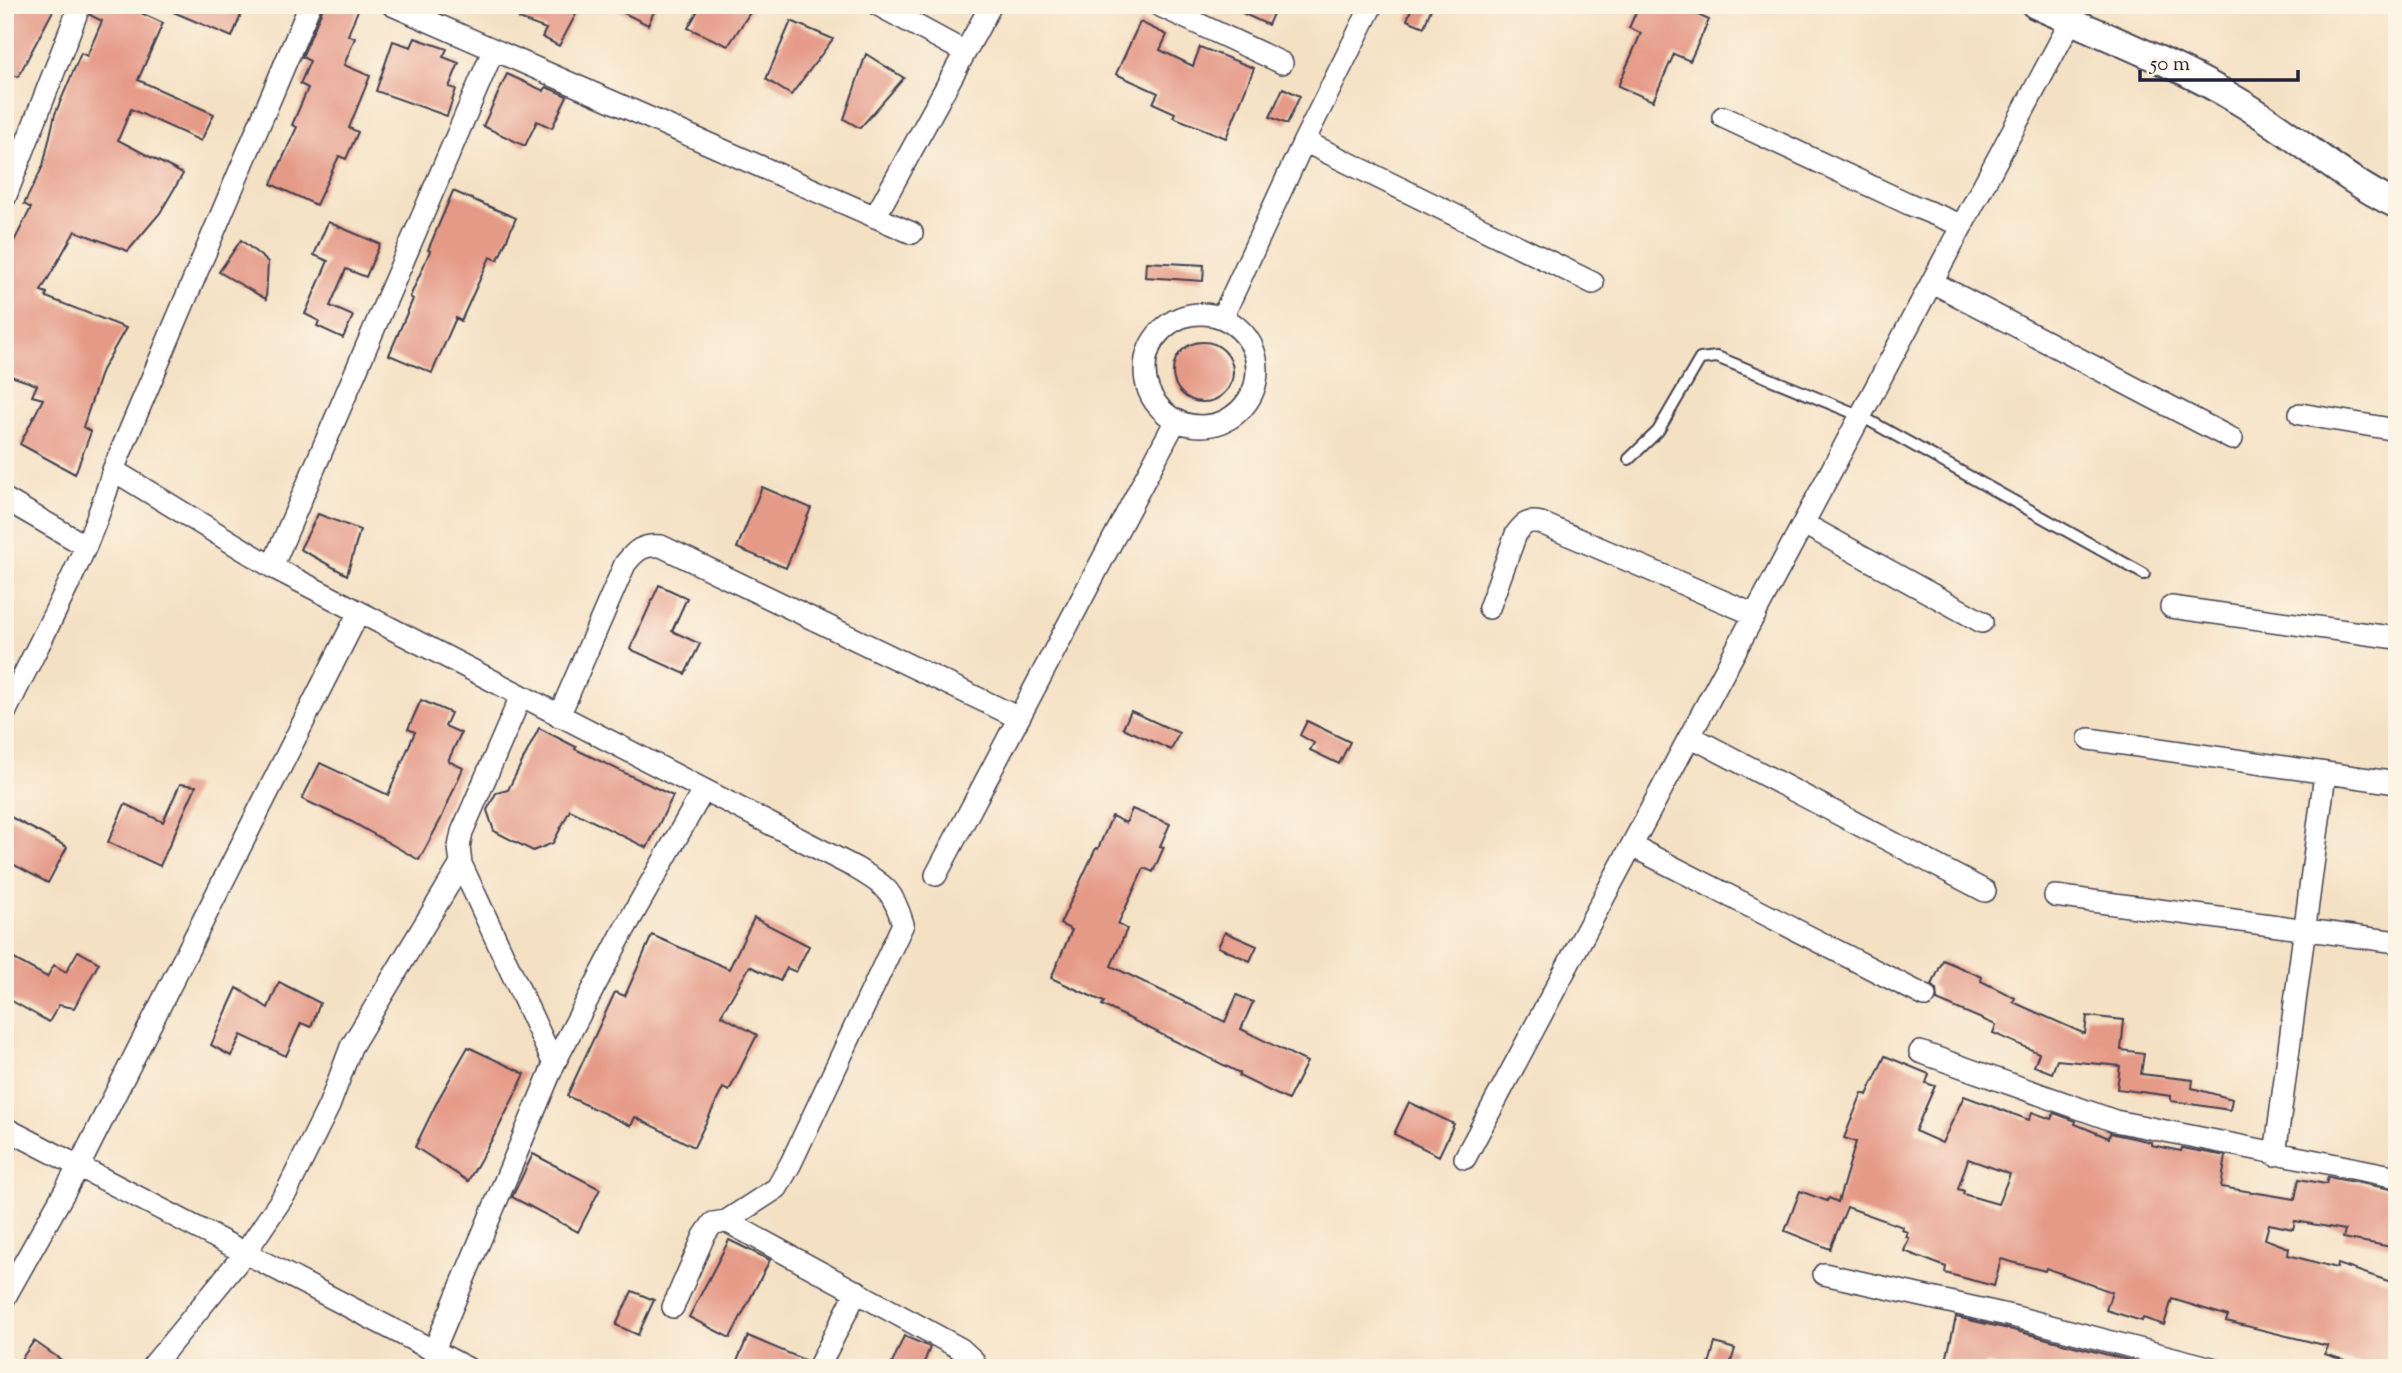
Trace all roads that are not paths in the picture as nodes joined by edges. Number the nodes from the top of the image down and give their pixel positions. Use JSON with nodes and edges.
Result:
{"nodes":[{"id":1,"x":80,"y":5,"type":"edge"},
{"id":2,"x":310,"y":5,"type":"edge"},
{"id":3,"x":392,"y":5,"type":"edge"},
{"id":4,"x":878,"y":5,"type":"edge"},
{"id":5,"x":991,"y":5,"type":"edge"},
{"id":6,"x":1158,"y":5,"type":"edge"},
{"id":7,"x":1372,"y":5,"type":"edge"},
{"id":8,"x":2035,"y":5,"type":"edge"},
{"id":9,"x":2071,"y":21,"type":"junction"},
{"id":10,"x":493,"y":51,"type":"junction"},
{"id":11,"x":965,"y":52,"type":"junction"},
{"id":12,"x":1282,"y":62,"type":"dead end"},
{"id":13,"x":1723,"y":117,"type":"dead end"},
{"id":14,"x":1304,"y":141,"type":"junction"},
{"id":15,"x":5,"y":198,"type":"edge"},
{"id":16,"x":2397,"y":205,"type":"edge"},
{"id":17,"x":875,"y":217,"type":"junction"},
{"id":18,"x":1961,"y":225,"type":"junction"},
{"id":19,"x":912,"y":233,"type":"dead end"},
{"id":20,"x":1932,"y":282,"type":"junction"},
{"id":21,"x":1593,"y":283,"type":"dead end"},
{"id":22,"x":1222,"y":318,"type":"junction"},
{"id":23,"x":2300,"y":414,"type":"dead end"},
{"id":24,"x":1861,"y":416,"type":"junction"},
{"id":25,"x":1176,"y":420,"type":"junction"},
{"id":26,"x":2397,"y":430,"type":"edge"},
{"id":27,"x":2232,"y":439,"type":"dead end"},
{"id":28,"x":1629,"y":459,"type":"dead end"},
{"id":29,"x":113,"y":470,"type":"junction"},
{"id":30,"x":5,"y":499,"type":"edge"},
{"id":31,"x":1804,"y":524,"type":"junction"},
{"id":32,"x":86,"y":546,"type":"junction"},
{"id":33,"x":272,"y":567,"type":"junction"},
{"id":34,"x":2144,"y":574,"type":"dead end"},
{"id":35,"x":2171,"y":607,"type":"dead end"},
{"id":36,"x":1489,"y":608,"type":"dead end"},
{"id":37,"x":359,"y":612,"type":"junction"},
{"id":38,"x":1755,"y":615,"type":"junction"},
{"id":39,"x":1982,"y":622,"type":"dead end"},
{"id":40,"x":2397,"y":638,"type":"edge"},
{"id":41,"x":521,"y":696,"type":"junction"},
{"id":42,"x":5,"y":713,"type":"edge"},
{"id":43,"x":559,"y":716,"type":"junction"},
{"id":44,"x":1019,"y":718,"type":"junction"},
{"id":45,"x":1690,"y":736,"type":"junction"},
{"id":46,"x":2090,"y":739,"type":"dead end"},
{"id":47,"x":2325,"y":774,"type":"junction"},
{"id":48,"x":2397,"y":783,"type":"edge"},
{"id":49,"x":703,"y":791,"type":"junction"},
{"id":50,"x":1632,"y":846,"type":"junction"},
{"id":51,"x":461,"y":864,"type":"junction"},
{"id":52,"x":936,"y":876,"type":"dead end"},
{"id":53,"x":1985,"y":891,"type":"dead end"},
{"id":54,"x":2055,"y":896,"type":"dead end"},
{"id":55,"x":2306,"y":931,"type":"junction"},
{"id":56,"x":2397,"y":942,"type":"edge"},
{"id":57,"x":1925,"y":996,"type":"dead end"},
{"id":58,"x":1920,"y":1052,"type":"dead end"},
{"id":59,"x":554,"y":1064,"type":"junction"},
{"id":60,"x":5,"y":1128,"type":"edge"},
{"id":61,"x":2275,"y":1154,"type":"junction"},
{"id":62,"x":1465,"y":1158,"type":"dead end"},
{"id":63,"x":79,"y":1166,"type":"junction"},
{"id":64,"x":2397,"y":1177,"type":"edge"},
{"id":65,"x":726,"y":1221,"type":"junction"},
{"id":66,"x":245,"y":1253,"type":"junction"},
{"id":67,"x":1824,"y":1274,"type":"dead end"},
{"id":68,"x":857,"y":1291,"type":"junction"},
{"id":69,"x":5,"y":1297,"type":"edge"},
{"id":70,"x":673,"y":1307,"type":"dead end"},
{"id":71,"x":434,"y":1350,"type":"junction"},
{"id":72,"x":152,"y":1368,"type":"edge"},
{"id":73,"x":467,"y":1368,"type":"edge"},
{"id":74,"x":818,"y":1368,"type":"edge"},
{"id":75,"x":977,"y":1368,"type":"edge"},
{"id":76,"x":2213,"y":1368,"type":"edge"}],
"edges":[{"from":1,"to":15,"type":"street"},
{"from":2,"to":29,"type":"street"},
{"from":3,"to":10,"type":"street"},
{"from":4,"to":11,"type":"street"},
{"from":5,"to":11,"type":"street"},
{"from":6,"to":12,"type":"street"},
{"from":7,"to":14,"type":"street"},
{"from":8,"to":9,"type":"street"},
{"from":9,"to":16,"type":"street"},
{"from":9,"to":18,"type":"street"},
{"from":10,"to":17,"type":"street"},
{"from":10,"to":33,"type":"street"},
{"from":11,"to":17,"type":"street"},
{"from":13,"to":18,"type":"street"},
{"from":14,"to":21,"type":"street"},
{"from":14,"to":22,"type":"street"},
{"from":17,"to":19,"type":"street"},
{"from":18,"to":20,"type":"street"},
{"from":20,"to":24,"type":"street"},
{"from":20,"to":27,"type":"street"},
{"from":22,"to":25,"type":"street"},
{"from":22,"to":25,"type":"street"},
{"from":23,"to":26,"type":"street"},
{"from":24,"to":28,"type":"lane"},
{"from":24,"to":31,"type":"street"},
{"from":24,"to":34,"type":"lane"},
{"from":25,"to":44,"type":"street"},
{"from":29,"to":32,"type":"street"},
{"from":29,"to":33,"type":"street"},
{"from":30,"to":32,"type":"street"},
{"from":31,"to":38,"type":"street"},
{"from":31,"to":39,"type":"street"},
{"from":32,"to":42,"type":"street"},
{"from":33,"to":37,"type":"street"},
{"from":35,"to":40,"type":"street"},
{"from":36,"to":38,"type":"street"},
{"from":37,"to":41,"type":"street"},
{"from":37,"to":63,"type":"street"},
{"from":38,"to":45,"type":"street"},
{"from":41,"to":43,"type":"street"},
{"from":41,"to":51,"type":"street"},
{"from":43,"to":44,"type":"street"},
{"from":43,"to":49,"type":"street"},
{"from":44,"to":52,"type":"street"},
{"from":45,"to":50,"type":"street"},
{"from":45,"to":53,"type":"street"},
{"from":46,"to":47,"type":"street"},
{"from":47,"to":48,"type":"street"},
{"from":47,"to":55,"type":"street"},
{"from":49,"to":59,"type":"street"},
{"from":49,"to":65,"type":"street"},
{"from":50,"to":57,"type":"street"},
{"from":50,"to":62,"type":"street"},
{"from":51,"to":59,"type":"street"},
{"from":51,"to":66,"type":"street"},
{"from":54,"to":55,"type":"street"},
{"from":55,"to":56,"type":"street"},
{"from":55,"to":61,"type":"street"},
{"from":58,"to":61,"type":"street"},
{"from":59,"to":71,"type":"street"},
{"from":60,"to":63,"type":"street"},
{"from":61,"to":64,"type":"street"},
{"from":63,"to":66,"type":"street"},
{"from":63,"to":69,"type":"street"},
{"from":65,"to":68,"type":"street"},
{"from":65,"to":70,"type":"street"},
{"from":66,"to":71,"type":"street"},
{"from":66,"to":72,"type":"street"},
{"from":67,"to":76,"type":"street"},
{"from":68,"to":74,"type":"street"},
{"from":68,"to":75,"type":"street"},
{"from":71,"to":73,"type":"street"}]}
